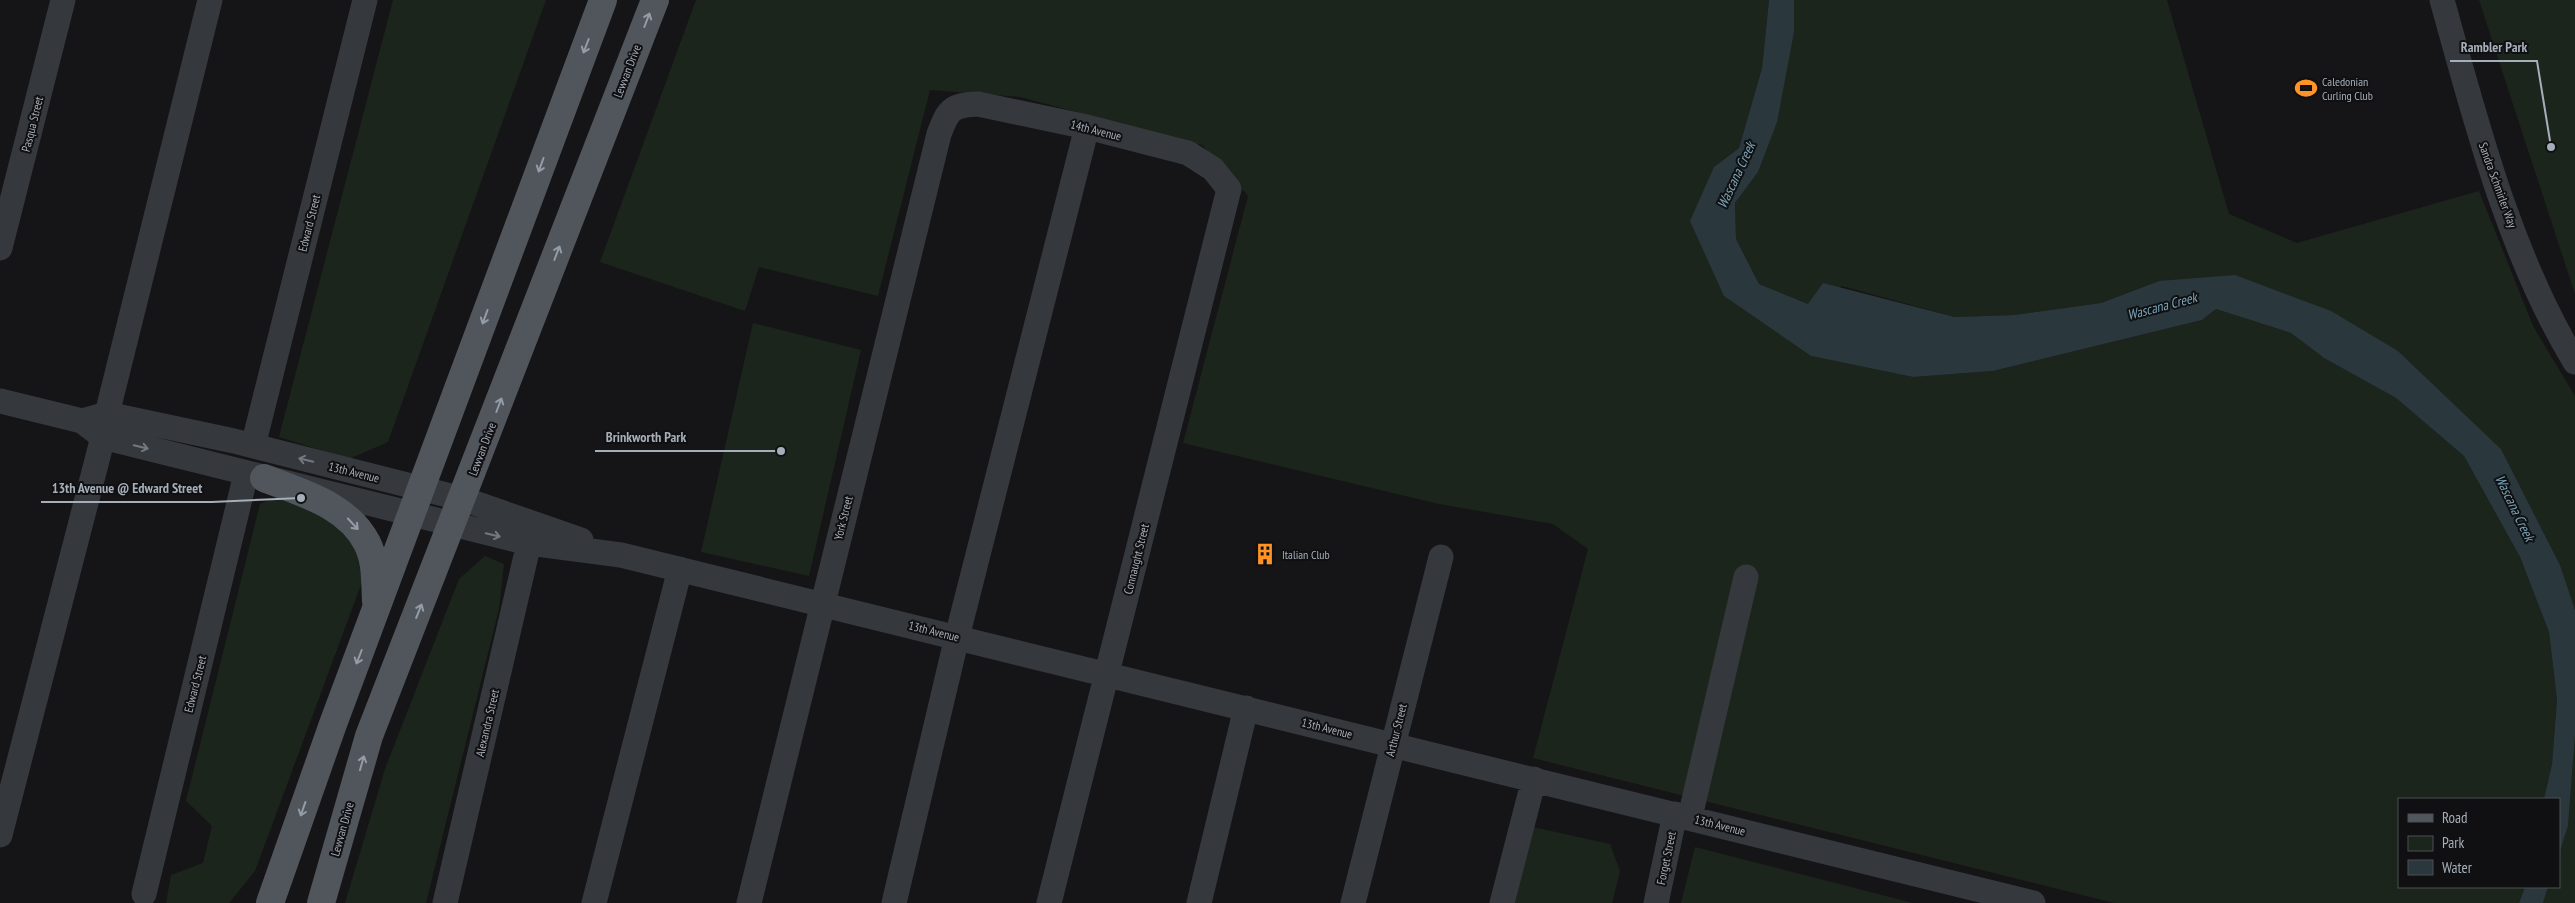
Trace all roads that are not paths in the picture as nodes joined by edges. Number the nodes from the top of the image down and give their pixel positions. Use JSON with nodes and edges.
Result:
{"nodes":[{"id":1,"x":63,"y":0,"type":"edge"},
{"id":2,"x":210,"y":0,"type":"edge"},
{"id":3,"x":365,"y":0,"type":"edge"},
{"id":4,"x":603,"y":0,"type":"edge"},
{"id":5,"x":655,"y":0,"type":"edge"},
{"id":6,"x":2442,"y":0,"type":"edge"},
{"id":7,"x":1087,"y":127,"type":"junction"},
{"id":8,"x":939,"y":134,"type":"joint"},
{"id":9,"x":1225,"y":215,"type":"joint"},
{"id":10,"x":0,"y":248,"type":"edge"},
{"id":11,"x":2575,"y":362,"type":"edge"},
{"id":12,"x":0,"y":401,"type":"edge"},
{"id":13,"x":105,"y":426,"type":"junction"},
{"id":14,"x":253,"y":446,"type":"junction"},
{"id":15,"x":255,"y":476,"type":"junction"},
{"id":16,"x":422,"y":489,"type":"junction"},
{"id":17,"x":463,"y":499,"type":"junction"},
{"id":18,"x":412,"y":514,"type":"junction"},
{"id":19,"x":453,"y":525,"type":"junction"},
{"id":20,"x":529,"y":543,"type":"junction"},
{"id":21,"x":621,"y":555,"type":"junction"},
{"id":22,"x":1441,"y":557,"type":"dead end"},
{"id":23,"x":680,"y":569,"type":"junction"},
{"id":24,"x":1746,"y":577,"type":"dead end"},
{"id":25,"x":822,"y":604,"type":"junction"},
{"id":26,"x":376,"y":611,"type":"junction"},
{"id":27,"x":957,"y":637,"type":"junction"},
{"id":28,"x":1106,"y":674,"type":"junction"},
{"id":29,"x":1246,"y":708,"type":"junction"},
{"id":30,"x":1393,"y":744,"type":"junction"},
{"id":31,"x":1534,"y":779,"type":"junction"},
{"id":32,"x":1683,"y":815,"type":"junction"},
{"id":33,"x":0,"y":835,"type":"edge"},
{"id":34,"x":283,"y":867,"type":"junction"},
{"id":35,"x":144,"y":894,"type":"dead end"},
{"id":36,"x":254,"y":903,"type":"edge"},
{"id":37,"x":270,"y":903,"type":"edge"},
{"id":38,"x":322,"y":903,"type":"edge"},
{"id":39,"x":445,"y":903,"type":"edge"},
{"id":40,"x":594,"y":903,"type":"edge"},
{"id":41,"x":749,"y":903,"type":"edge"},
{"id":42,"x":894,"y":903,"type":"edge"},
{"id":43,"x":1050,"y":903,"type":"edge"},
{"id":44,"x":1199,"y":903,"type":"edge"},
{"id":45,"x":1353,"y":903,"type":"edge"},
{"id":46,"x":1502,"y":903,"type":"edge"},
{"id":47,"x":1656,"y":903,"type":"edge"},
{"id":48,"x":2033,"y":903,"type":"edge"}],
"edges":[{"from":1,"to":10,"type":"street","name":"Pasqua Street"},
{"from":2,"to":13,"type":"street"},
{"from":3,"to":14,"type":"street","name":"Edward Street"},
{"from":4,"to":16,"type":"main road","one_way":true},
{"from":17,"to":5,"type":"main road","name":"Lewvan Drive","one_way":true},
{"from":6,"to":11,"type":"street","name":"Sandra Schmirler Way"},
{"from":7,"to":8,"type":"street","name":"14th Avenue"},
{"from":7,"to":9,"type":"street","name":"14th Avenue"},
{"from":7,"to":27,"type":"street"},
{"from":8,"to":25,"type":"street","name":"York Street"},
{"from":9,"to":28,"type":"street","name":"Connaught Street"},
{"from":12,"to":13,"type":"street","name":"13th Avenue"},
{"from":13,"to":14,"type":"street","name":"13th Avenue"},
{"from":13,"to":15,"type":"street","name":"13th Avenue","one_way":true},
{"from":13,"to":33,"type":"street"},
{"from":16,"to":14,"type":"street","name":"13th Avenue","one_way":true},
{"from":15,"to":18,"type":"street","name":"13th Avenue"},
{"from":15,"to":26,"type":"main road","one_way":true},
{"from":15,"to":35,"type":"street","name":"Edward Street"},
{"from":16,"to":17,"type":"street","name":"13th Avenue"},
{"from":16,"to":18,"type":"main road"},
{"from":17,"to":19,"type":"main road","name":"Lewvan Drive"},
{"from":17,"to":21,"type":"street","name":"13th Avenue"},
{"from":18,"to":19,"type":"street","name":"13th Avenue"},
{"from":18,"to":26,"type":"main road"},
{"from":19,"to":20,"type":"street","name":"13th Avenue","one_way":true},
{"from":38,"to":19,"type":"main road","name":"Lewvan Drive","one_way":true},
{"from":20,"to":21,"type":"street","name":"13th Avenue"},
{"from":20,"to":39,"type":"street","name":"Alexandra Street"},
{"from":21,"to":23,"type":"street","name":"13th Avenue"},
{"from":22,"to":30,"type":"street","name":"Arthur Street"},
{"from":23,"to":25,"type":"street","name":"13th Avenue"},
{"from":23,"to":40,"type":"street"},
{"from":24,"to":32,"type":"street","name":"Forget Street"},
{"from":25,"to":27,"type":"street","name":"13th Avenue"},
{"from":25,"to":41,"type":"street","name":"York Street"},
{"from":26,"to":34,"type":"main road","one_way":true},
{"from":27,"to":28,"type":"street","name":"13th Avenue"},
{"from":27,"to":42,"type":"street"},
{"from":28,"to":29,"type":"street","name":"13th Avenue"},
{"from":28,"to":43,"type":"street","name":"Connaught Street"},
{"from":29,"to":30,"type":"street","name":"13th Avenue"},
{"from":29,"to":44,"type":"street"},
{"from":30,"to":31,"type":"street","name":"13th Avenue"},
{"from":30,"to":45,"type":"street","name":"Arthur Street"},
{"from":31,"to":32,"type":"street","name":"13th Avenue"},
{"from":31,"to":46,"type":"street"},
{"from":32,"to":47,"type":"street","name":"Forget Street"},
{"from":32,"to":48,"type":"street","name":"13th Avenue"},
{"from":34,"to":36,"type":"main road"},
{"from":34,"to":37,"type":"main road"}]}
